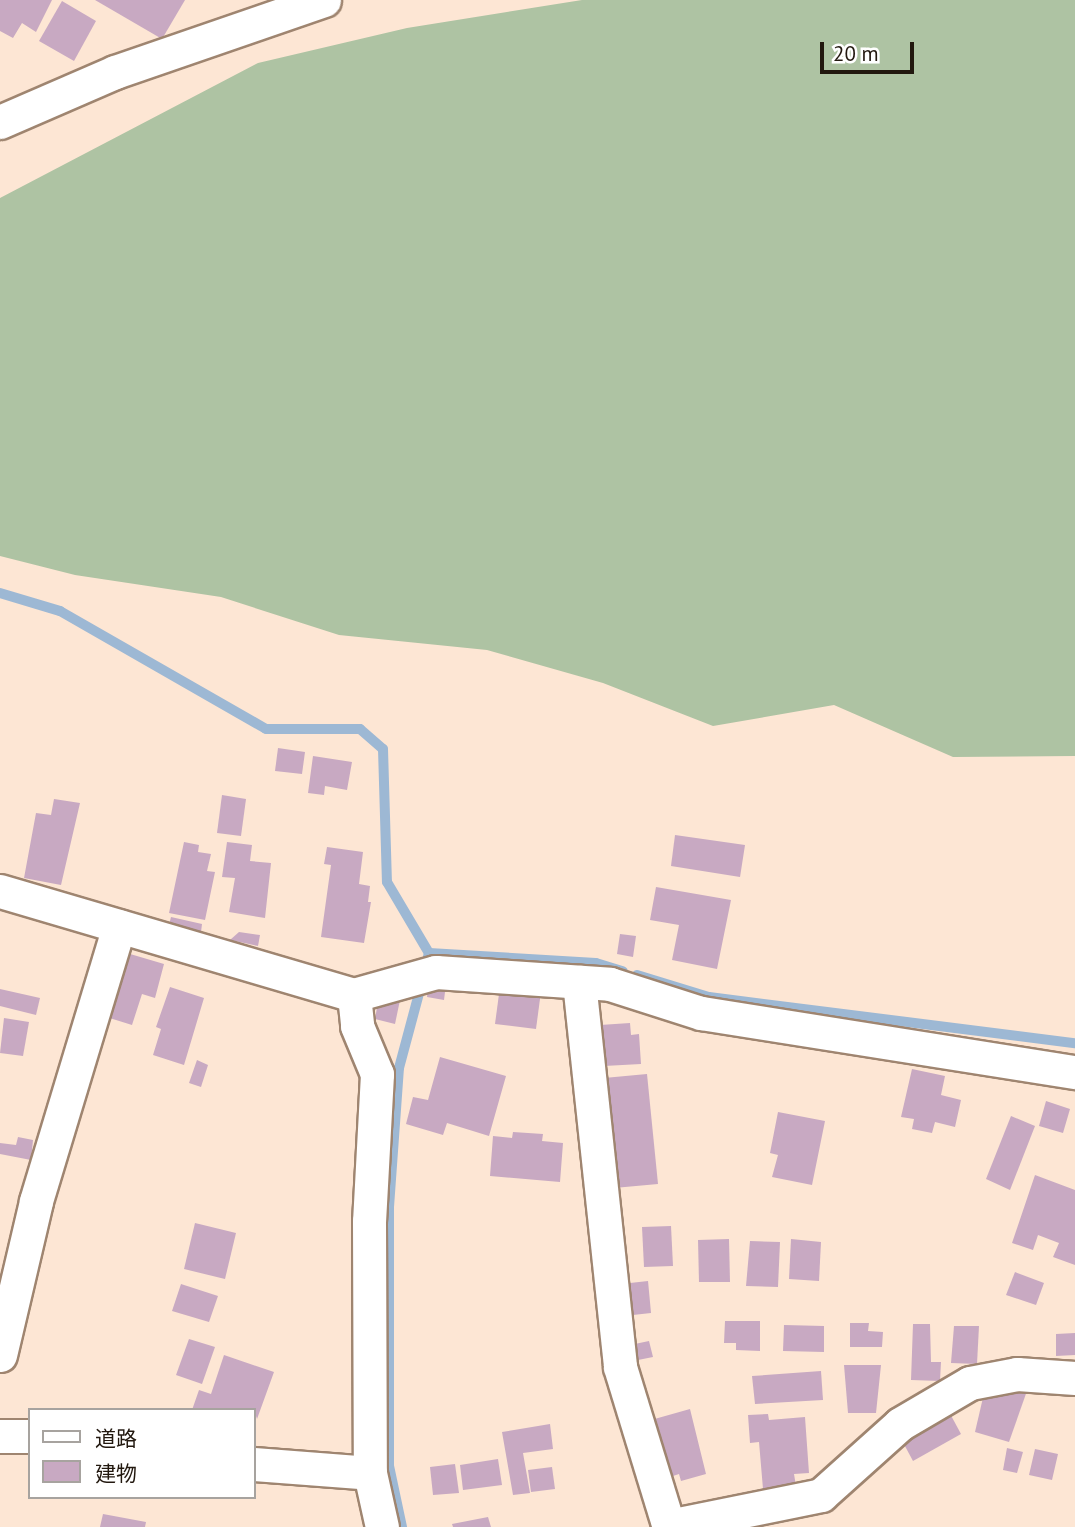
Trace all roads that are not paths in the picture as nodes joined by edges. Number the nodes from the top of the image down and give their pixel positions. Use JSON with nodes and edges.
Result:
{"nodes":[{"id":1,"x":324,"y":0,"type":"edge"},
{"id":2,"x":0,"y":122,"type":"edge"},
{"id":3,"x":0,"y":891,"type":"edge"},
{"id":4,"x":120,"y":926,"type":"junction"},
{"id":5,"x":579,"y":982,"type":"junction"},
{"id":6,"x":354,"y":995,"type":"junction"},
{"id":7,"x":1075,"y":1072,"type":"edge"},
{"id":8,"x":0,"y":1355,"type":"edge"},
{"id":9,"x":1075,"y":1378,"type":"edge"},
{"id":10,"x":0,"y":1436,"type":"edge"},
{"id":11,"x":28,"y":1436,"type":"edge"},
{"id":12,"x":256,"y":1464,"type":"edge"},
{"id":13,"x":370,"y":1473,"type":"junction"},
{"id":14,"x":382,"y":1527,"type":"edge"},
{"id":15,"x":669,"y":1527,"type":"edge"}],
"edges":[{"from":1,"to":2,"type":"street"},
{"from":3,"to":4,"type":"street"},
{"from":4,"to":6,"type":"street"},
{"from":4,"to":8,"type":"street"},
{"from":5,"to":6,"type":"street"},
{"from":5,"to":7,"type":"street"},
{"from":5,"to":15,"type":"street"},
{"from":6,"to":13,"type":"street"},
{"from":9,"to":15,"type":"street"},
{"from":10,"to":11,"type":"street"},
{"from":12,"to":13,"type":"street"},
{"from":13,"to":14,"type":"street"}]}
